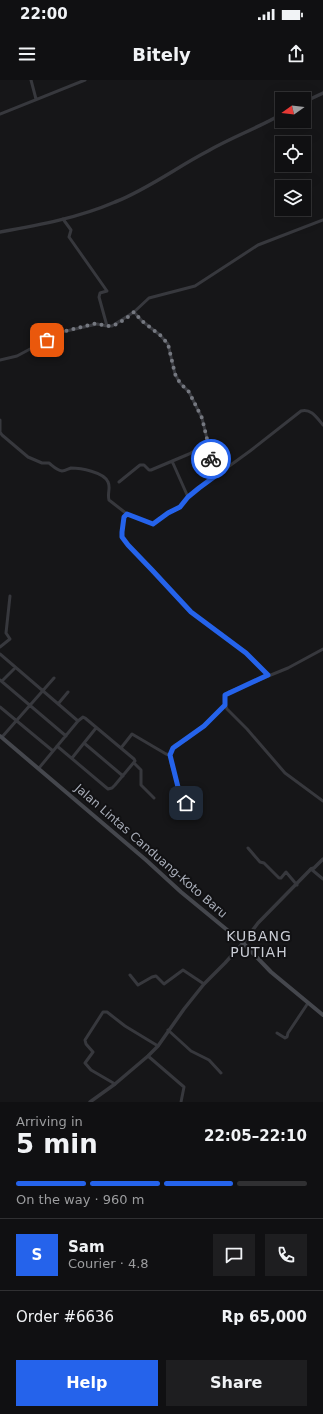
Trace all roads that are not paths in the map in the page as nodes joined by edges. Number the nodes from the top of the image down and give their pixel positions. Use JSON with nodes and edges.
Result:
{"nodes":[{"id":1,"x":30,"y":80,"type":"edge"},
{"id":2,"x":85,"y":80,"type":"edge"},
{"id":3,"x":323,"y":93,"type":"edge"},
{"id":4,"x":36,"y":99,"type":"junction"},
{"id":5,"x":311,"y":99,"type":"edge"},
{"id":6,"x":0,"y":114,"type":"edge"},
{"id":7,"x":275,"y":118,"type":"edge"},
{"id":8,"x":63,"y":219,"type":"junction"},
{"id":9,"x":323,"y":220,"type":"edge"},
{"id":10,"x":0,"y":232,"type":"edge"},
{"id":11,"x":134,"y":312,"type":"junction"},
{"id":12,"x":107,"y":326,"type":"junction"},
{"id":13,"x":0,"y":360,"type":"edge"},
{"id":14,"x":0,"y":420,"type":"edge"},
{"id":15,"x":323,"y":425,"type":"edge"},
{"id":16,"x":208,"y":443,"type":"junction"},
{"id":17,"x":172,"y":461,"type":"junction"},
{"id":18,"x":218,"y":474,"type":"junction"},
{"id":19,"x":119,"y":482,"type":"dead end"},
{"id":20,"x":188,"y":497,"type":"junction"},
{"id":21,"x":127,"y":514,"type":"junction"},
{"id":22,"x":10,"y":596,"type":"dead end"},
{"id":23,"x":0,"y":647,"type":"edge"},
{"id":24,"x":323,"y":649,"type":"edge"},
{"id":25,"x":0,"y":654,"type":"edge"},
{"id":26,"x":15,"y":668,"type":"junction"},
{"id":27,"x":268,"y":675,"type":"junction"},
{"id":28,"x":54,"y":678,"type":"dead end"},
{"id":29,"x":1,"y":681,"type":"edge"},
{"id":30,"x":42,"y":691,"type":"junction"},
{"id":31,"x":68,"y":692,"type":"dead end"},
{"id":32,"x":58,"y":704,"type":"junction"},
{"id":33,"x":225,"y":705,"type":"junction"},
{"id":34,"x":30,"y":706,"type":"junction"},
{"id":35,"x":0,"y":707,"type":"edge"},
{"id":36,"x":17,"y":721,"type":"junction"},
{"id":37,"x":78,"y":721,"type":"junction"},
{"id":38,"x":96,"y":728,"type":"junction"},
{"id":39,"x":1,"y":736,"type":"edge"},
{"id":40,"x":66,"y":736,"type":"junction"},
{"id":41,"x":84,"y":743,"type":"junction"},
{"id":42,"x":57,"y":746,"type":"junction"},
{"id":43,"x":121,"y":748,"type":"junction"},
{"id":44,"x":53,"y":751,"type":"junction"},
{"id":45,"x":170,"y":755,"type":"junction"},
{"id":46,"x":72,"y":758,"type":"junction"},
{"id":47,"x":134,"y":763,"type":"junction"},
{"id":48,"x":39,"y":768,"type":"junction"},
{"id":49,"x":123,"y":776,"type":"junction"},
{"id":50,"x":154,"y":798,"type":"dead end"},
{"id":51,"x":323,"y":801,"type":"edge"},
{"id":52,"x":190,"y":813,"type":"dead end"},
{"id":53,"x":248,"y":848,"type":"dead end"},
{"id":54,"x":323,"y":859,"type":"edge"},
{"id":55,"x":311,"y":869,"type":"junction"},
{"id":56,"x":323,"y":879,"type":"edge"},
{"id":57,"x":297,"y":884,"type":"junction"},
{"id":58,"x":243,"y":943,"type":"junction"},
{"id":59,"x":130,"y":975,"type":"dead end"},
{"id":60,"x":204,"y":984,"type":"junction"},
{"id":61,"x":308,"y":1003,"type":"junction"},
{"id":62,"x":323,"y":1015,"type":"edge"},
{"id":63,"x":168,"y":1030,"type":"junction"},
{"id":64,"x":277,"y":1032,"type":"dead end"},
{"id":65,"x":158,"y":1046,"type":"junction"},
{"id":66,"x":148,"y":1056,"type":"junction"},
{"id":67,"x":221,"y":1073,"type":"dead end"},
{"id":68,"x":115,"y":1084,"type":"junction"},
{"id":69,"x":90,"y":1102,"type":"edge"},
{"id":70,"x":181,"y":1102,"type":"edge"}],
"edges":[{"from":1,"to":4,"type":"street"},
{"from":2,"to":4,"type":"street"},
{"from":3,"to":5,"type":"street"},
{"from":4,"to":6,"type":"street"},
{"from":7,"to":8,"type":"street"},
{"from":8,"to":10,"type":"street"},
{"from":8,"to":12,"type":"street"},
{"from":9,"to":11,"type":"street"},
{"from":11,"to":12,"type":"street"},
{"from":11,"to":16,"type":"street"},
{"from":12,"to":13,"type":"street"},
{"from":14,"to":21,"type":"street"},
{"from":15,"to":18,"type":"street"},
{"from":16,"to":17,"type":"street"},
{"from":16,"to":18,"type":"street"},
{"from":17,"to":19,"type":"street"},
{"from":17,"to":20,"type":"street"},
{"from":18,"to":20,"type":"street"},
{"from":20,"to":21,"type":"street"},
{"from":21,"to":27,"type":"street"},
{"from":22,"to":23,"type":"street"},
{"from":24,"to":27,"type":"street"},
{"from":25,"to":26,"type":"street"},
{"from":26,"to":29,"type":"street"},
{"from":26,"to":30,"type":"street"},
{"from":27,"to":33,"type":"street"},
{"from":28,"to":30,"type":"street"},
{"from":29,"to":34,"type":"street"},
{"from":30,"to":32,"type":"street"},
{"from":30,"to":34,"type":"street"},
{"from":31,"to":32,"type":"street"},
{"from":32,"to":37,"type":"street"},
{"from":33,"to":45,"type":"street"},
{"from":33,"to":51,"type":"street"},
{"from":34,"to":36,"type":"street"},
{"from":34,"to":40,"type":"street"},
{"from":35,"to":36,"type":"street"},
{"from":36,"to":39,"type":"street"},
{"from":36,"to":44,"type":"street"},
{"from":37,"to":38,"type":"street"},
{"from":37,"to":40,"type":"street"},
{"from":38,"to":41,"type":"street"},
{"from":38,"to":43,"type":"street"},
{"from":39,"to":48,"type":"main road","name":"Jalan Lintas Canduang-Koto Baru"},
{"from":40,"to":42,"type":"street"},
{"from":41,"to":46,"type":"street"},
{"from":41,"to":49,"type":"street"},
{"from":42,"to":44,"type":"street"},
{"from":42,"to":46,"type":"street"},
{"from":43,"to":45,"type":"street"},
{"from":43,"to":47,"type":"street"},
{"from":44,"to":48,"type":"street"},
{"from":45,"to":52,"type":"street"},
{"from":46,"to":49,"type":"street"},
{"from":47,"to":49,"type":"street"},
{"from":47,"to":50,"type":"street"},
{"from":48,"to":58,"type":"main road","name":"Jalan Lintas Canduang-Koto Baru"},
{"from":53,"to":57,"type":"street"},
{"from":54,"to":55,"type":"street"},
{"from":55,"to":56,"type":"street"},
{"from":55,"to":57,"type":"street"},
{"from":57,"to":58,"type":"street"},
{"from":58,"to":60,"type":"street"},
{"from":58,"to":61,"type":"main road","name":"Jalan Lintas Canduang-Koto Baru"},
{"from":59,"to":60,"type":"street"},
{"from":60,"to":63,"type":"street"},
{"from":61,"to":62,"type":"main road","name":"Jalan Lintas Canduang-Koto Baru"},
{"from":61,"to":64,"type":"street"},
{"from":63,"to":65,"type":"street"},
{"from":63,"to":67,"type":"street"},
{"from":65,"to":66,"type":"street"},
{"from":65,"to":68,"type":"street"},
{"from":66,"to":68,"type":"street"},
{"from":66,"to":70,"type":"street"},
{"from":68,"to":69,"type":"street"}]}
